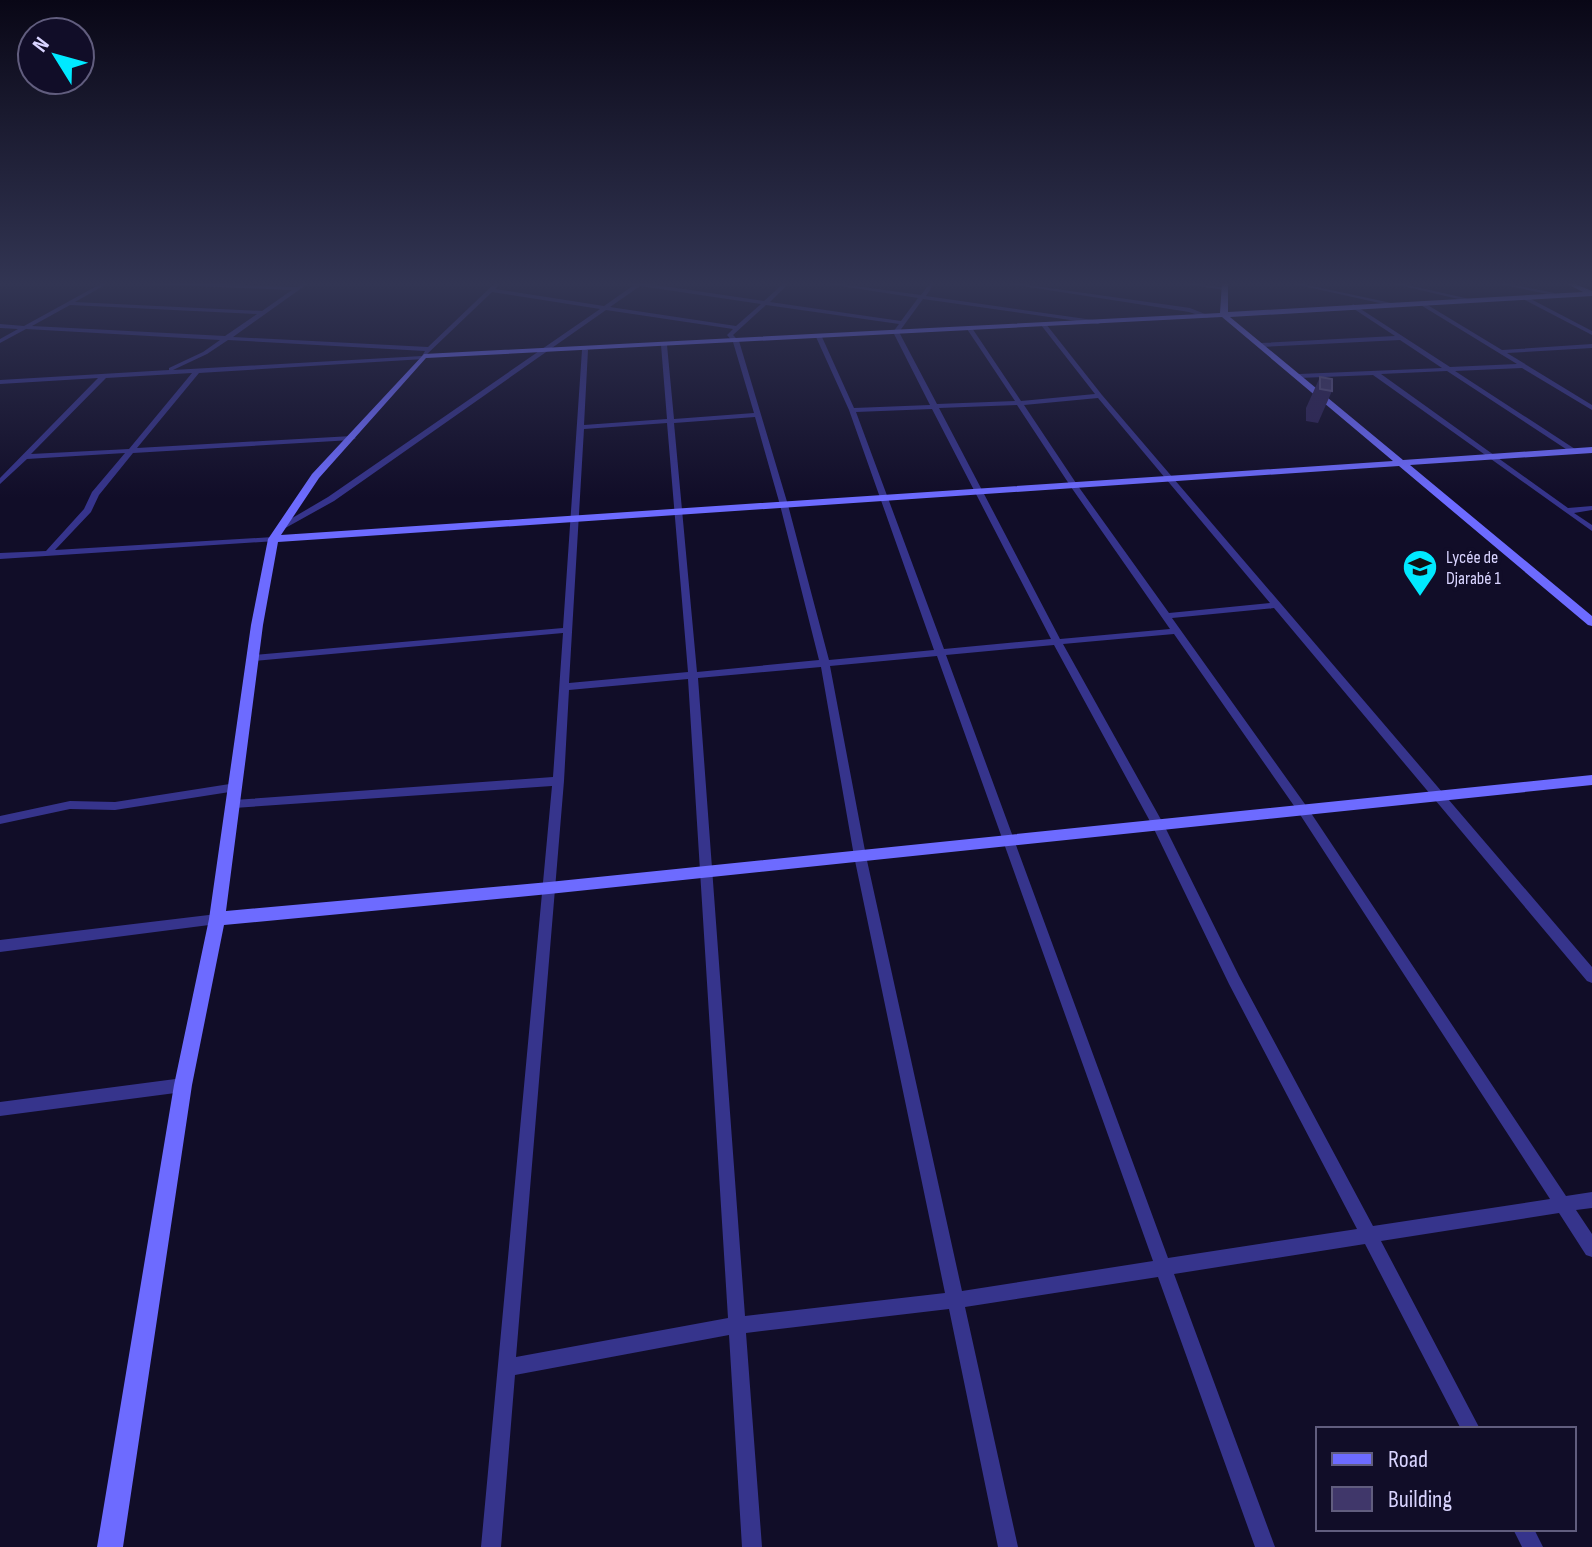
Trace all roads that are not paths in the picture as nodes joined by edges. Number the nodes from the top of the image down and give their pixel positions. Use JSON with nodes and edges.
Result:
{"nodes":[{"id":1,"x":202,"y":354,"type":"edge"},
{"id":2,"x":421,"y":354,"type":"edge"},
{"id":3,"x":424,"y":354,"type":"edge"},
{"id":4,"x":540,"y":354,"type":"edge"},
{"id":5,"x":585,"y":354,"type":"edge"},
{"id":6,"x":665,"y":354,"type":"edge"},
{"id":7,"x":740,"y":354,"type":"edge"},
{"id":8,"x":827,"y":354,"type":"edge"},
{"id":9,"x":908,"y":354,"type":"edge"},
{"id":10,"x":987,"y":354,"type":"edge"},
{"id":11,"x":1067,"y":354,"type":"edge"},
{"id":12,"x":1272,"y":354,"type":"edge"},
{"id":13,"x":1424,"y":354,"type":"edge"},
{"id":14,"x":1504,"y":354,"type":"edge"},
{"id":15,"x":1523,"y":366,"type":"junction"},
{"id":16,"x":198,"y":370,"type":"junction"},
{"id":17,"x":1449,"y":370,"type":"junction"},
{"id":18,"x":163,"y":373,"type":"junction"},
{"id":19,"x":1376,"y":374,"type":"junction"},
{"id":20,"x":1299,"y":376,"type":"junction"},
{"id":21,"x":103,"y":377,"type":"junction"},
{"id":22,"x":14,"y":381,"type":"junction"},
{"id":23,"x":0,"y":382,"type":"edge"},
{"id":24,"x":0,"y":394,"type":"edge"},
{"id":25,"x":1100,"y":396,"type":"junction"},
{"id":26,"x":1021,"y":403,"type":"junction"},
{"id":27,"x":937,"y":406,"type":"junction"},
{"id":28,"x":1592,"y":408,"type":"edge"},
{"id":29,"x":852,"y":410,"type":"junction"},
{"id":30,"x":758,"y":415,"type":"junction"},
{"id":31,"x":672,"y":421,"type":"junction"},
{"id":32,"x":582,"y":427,"type":"junction"},
{"id":33,"x":352,"y":438,"type":"junction"},
{"id":34,"x":1592,"y":450,"type":"edge"},
{"id":35,"x":1572,"y":451,"type":"junction"},
{"id":36,"x":128,"y":453,"type":"junction"},
{"id":37,"x":1490,"y":456,"type":"junction"},
{"id":38,"x":24,"y":457,"type":"junction"},
{"id":39,"x":1402,"y":463,"type":"junction"},
{"id":40,"x":1169,"y":478,"type":"junction"},
{"id":41,"x":0,"y":482,"type":"edge"},
{"id":42,"x":1075,"y":487,"type":"junction"},
{"id":43,"x":978,"y":492,"type":"junction"},
{"id":44,"x":881,"y":497,"type":"junction"},
{"id":45,"x":784,"y":505,"type":"junction"},
{"id":46,"x":1592,"y":508,"type":"edge"},
{"id":47,"x":1567,"y":511,"type":"junction"},
{"id":48,"x":679,"y":513,"type":"junction"},
{"id":49,"x":577,"y":520,"type":"junction"},
{"id":50,"x":1592,"y":529,"type":"edge"},
{"id":51,"x":277,"y":534,"type":"junction"},
{"id":52,"x":48,"y":553,"type":"junction"},
{"id":53,"x":0,"y":556,"type":"edge"},
{"id":54,"x":1279,"y":605,"type":"junction"},
{"id":55,"x":1166,"y":616,"type":"junction"},
{"id":56,"x":1592,"y":622,"type":"edge"},
{"id":57,"x":568,"y":630,"type":"junction"},
{"id":58,"x":1176,"y":631,"type":"junction"},
{"id":59,"x":1057,"y":642,"type":"junction"},
{"id":60,"x":940,"y":654,"type":"junction"},
{"id":61,"x":253,"y":658,"type":"junction"},
{"id":62,"x":825,"y":664,"type":"junction"},
{"id":63,"x":693,"y":678,"type":"junction"},
{"id":64,"x":564,"y":687,"type":"junction"},
{"id":65,"x":1592,"y":780,"type":"edge"},
{"id":66,"x":558,"y":781,"type":"junction"},
{"id":67,"x":236,"y":787,"type":"junction"},
{"id":68,"x":1436,"y":795,"type":"junction"},
{"id":69,"x":234,"y":804,"type":"junction"},
{"id":70,"x":1303,"y":810,"type":"junction"},
{"id":71,"x":0,"y":820,"type":"edge"},
{"id":72,"x":1158,"y":825,"type":"junction"},
{"id":73,"x":1010,"y":841,"type":"junction"},
{"id":74,"x":860,"y":856,"type":"junction"},
{"id":75,"x":705,"y":872,"type":"junction"},
{"id":76,"x":549,"y":888,"type":"junction"},
{"id":77,"x":217,"y":919,"type":"junction"},
{"id":78,"x":0,"y":946,"type":"edge"},
{"id":79,"x":1592,"y":977,"type":"edge"},
{"id":80,"x":183,"y":1085,"type":"junction"},
{"id":81,"x":0,"y":1109,"type":"edge"},
{"id":82,"x":1592,"y":1200,"type":"edge"},
{"id":83,"x":1561,"y":1204,"type":"junction"},
{"id":84,"x":1368,"y":1235,"type":"junction"},
{"id":85,"x":1592,"y":1249,"type":"edge"},
{"id":86,"x":1161,"y":1268,"type":"junction"},
{"id":87,"x":956,"y":1300,"type":"junction"},
{"id":88,"x":738,"y":1325,"type":"junction"},
{"id":89,"x":507,"y":1368,"type":"junction"},
{"id":90,"x":1470,"y":1427,"type":"edge"},
{"id":91,"x":110,"y":1547,"type":"edge"},
{"id":92,"x":491,"y":1547,"type":"edge"},
{"id":93,"x":752,"y":1547,"type":"edge"},
{"id":94,"x":1008,"y":1547,"type":"edge"},
{"id":95,"x":1265,"y":1547,"type":"edge"}],
"edges":[{"from":1,"to":18,"type":"street"},
{"from":2,"to":16,"type":"street"},
{"from":3,"to":33,"type":"street"},
{"from":4,"to":51,"type":"street"},
{"from":5,"to":32,"type":"street"},
{"from":6,"to":31,"type":"street"},
{"from":7,"to":30,"type":"street"},
{"from":8,"to":29,"type":"street"},
{"from":9,"to":27,"type":"street"},
{"from":10,"to":26,"type":"street"},
{"from":11,"to":25,"type":"street"},
{"from":12,"to":20,"type":"street"},
{"from":13,"to":17,"type":"street"},
{"from":14,"to":15,"type":"street"},
{"from":15,"to":17,"type":"street"},
{"from":15,"to":28,"type":"street"},
{"from":16,"to":18,"type":"street"},
{"from":16,"to":36,"type":"street"},
{"from":17,"to":19,"type":"street"},
{"from":17,"to":35,"type":"street"},
{"from":18,"to":21,"type":"street"},
{"from":19,"to":20,"type":"street"},
{"from":19,"to":37,"type":"street"},
{"from":20,"to":39,"type":"street"},
{"from":21,"to":22,"type":"street"},
{"from":21,"to":38,"type":"street"},
{"from":22,"to":23,"type":"street"},
{"from":22,"to":24,"type":"street"},
{"from":25,"to":26,"type":"street"},
{"from":25,"to":40,"type":"street"},
{"from":26,"to":27,"type":"street"},
{"from":26,"to":42,"type":"street"},
{"from":27,"to":29,"type":"street"},
{"from":27,"to":43,"type":"street"},
{"from":29,"to":44,"type":"street"},
{"from":30,"to":31,"type":"street"},
{"from":30,"to":45,"type":"street"},
{"from":31,"to":32,"type":"street"},
{"from":31,"to":48,"type":"street"},
{"from":32,"to":49,"type":"street"},
{"from":33,"to":36,"type":"street"},
{"from":33,"to":51,"type":"street"},
{"from":34,"to":35,"type":"street"},
{"from":35,"to":37,"type":"street"},
{"from":36,"to":38,"type":"street"},
{"from":36,"to":52,"type":"street"},
{"from":37,"to":39,"type":"street"},
{"from":37,"to":47,"type":"street"},
{"from":38,"to":41,"type":"street"},
{"from":39,"to":40,"type":"street"},
{"from":39,"to":56,"type":"street"},
{"from":40,"to":42,"type":"street"},
{"from":40,"to":54,"type":"street"},
{"from":42,"to":43,"type":"street"},
{"from":42,"to":55,"type":"street"},
{"from":43,"to":44,"type":"street"},
{"from":43,"to":59,"type":"street"},
{"from":44,"to":45,"type":"street"},
{"from":44,"to":60,"type":"street"},
{"from":45,"to":48,"type":"street"},
{"from":45,"to":62,"type":"street"},
{"from":46,"to":47,"type":"street"},
{"from":47,"to":50,"type":"street"},
{"from":48,"to":49,"type":"street"},
{"from":48,"to":63,"type":"street"},
{"from":49,"to":51,"type":"street"},
{"from":49,"to":57,"type":"street"},
{"from":51,"to":52,"type":"street"},
{"from":51,"to":61,"type":"street"},
{"from":52,"to":53,"type":"street"},
{"from":54,"to":55,"type":"street"},
{"from":54,"to":68,"type":"street"},
{"from":55,"to":58,"type":"street"},
{"from":57,"to":61,"type":"street"},
{"from":57,"to":64,"type":"street"},
{"from":58,"to":59,"type":"street"},
{"from":58,"to":70,"type":"street"},
{"from":59,"to":60,"type":"street"},
{"from":59,"to":72,"type":"street"},
{"from":60,"to":62,"type":"street"},
{"from":60,"to":73,"type":"street"},
{"from":61,"to":67,"type":"street"},
{"from":62,"to":63,"type":"street"},
{"from":62,"to":74,"type":"street"},
{"from":63,"to":64,"type":"street"},
{"from":63,"to":75,"type":"street"},
{"from":64,"to":66,"type":"street"},
{"from":65,"to":68,"type":"street"},
{"from":66,"to":69,"type":"street"},
{"from":66,"to":76,"type":"street"},
{"from":67,"to":69,"type":"street"},
{"from":67,"to":71,"type":"street"},
{"from":68,"to":70,"type":"street"},
{"from":68,"to":79,"type":"street"},
{"from":69,"to":77,"type":"street"},
{"from":70,"to":72,"type":"street"},
{"from":70,"to":83,"type":"street"},
{"from":72,"to":73,"type":"street"},
{"from":72,"to":84,"type":"street"},
{"from":73,"to":74,"type":"street"},
{"from":73,"to":86,"type":"street"},
{"from":74,"to":75,"type":"street"},
{"from":74,"to":87,"type":"street"},
{"from":75,"to":76,"type":"street"},
{"from":75,"to":88,"type":"street"},
{"from":76,"to":77,"type":"street"},
{"from":76,"to":89,"type":"street"},
{"from":77,"to":78,"type":"street"},
{"from":77,"to":80,"type":"street"},
{"from":80,"to":81,"type":"street"},
{"from":80,"to":91,"type":"street"},
{"from":82,"to":83,"type":"street"},
{"from":83,"to":84,"type":"street"},
{"from":83,"to":85,"type":"street"},
{"from":84,"to":86,"type":"street"},
{"from":84,"to":90,"type":"street"},
{"from":86,"to":87,"type":"street"},
{"from":86,"to":95,"type":"street"},
{"from":87,"to":88,"type":"street"},
{"from":87,"to":94,"type":"street"},
{"from":88,"to":89,"type":"street"},
{"from":88,"to":93,"type":"street"},
{"from":89,"to":92,"type":"street"}]}
